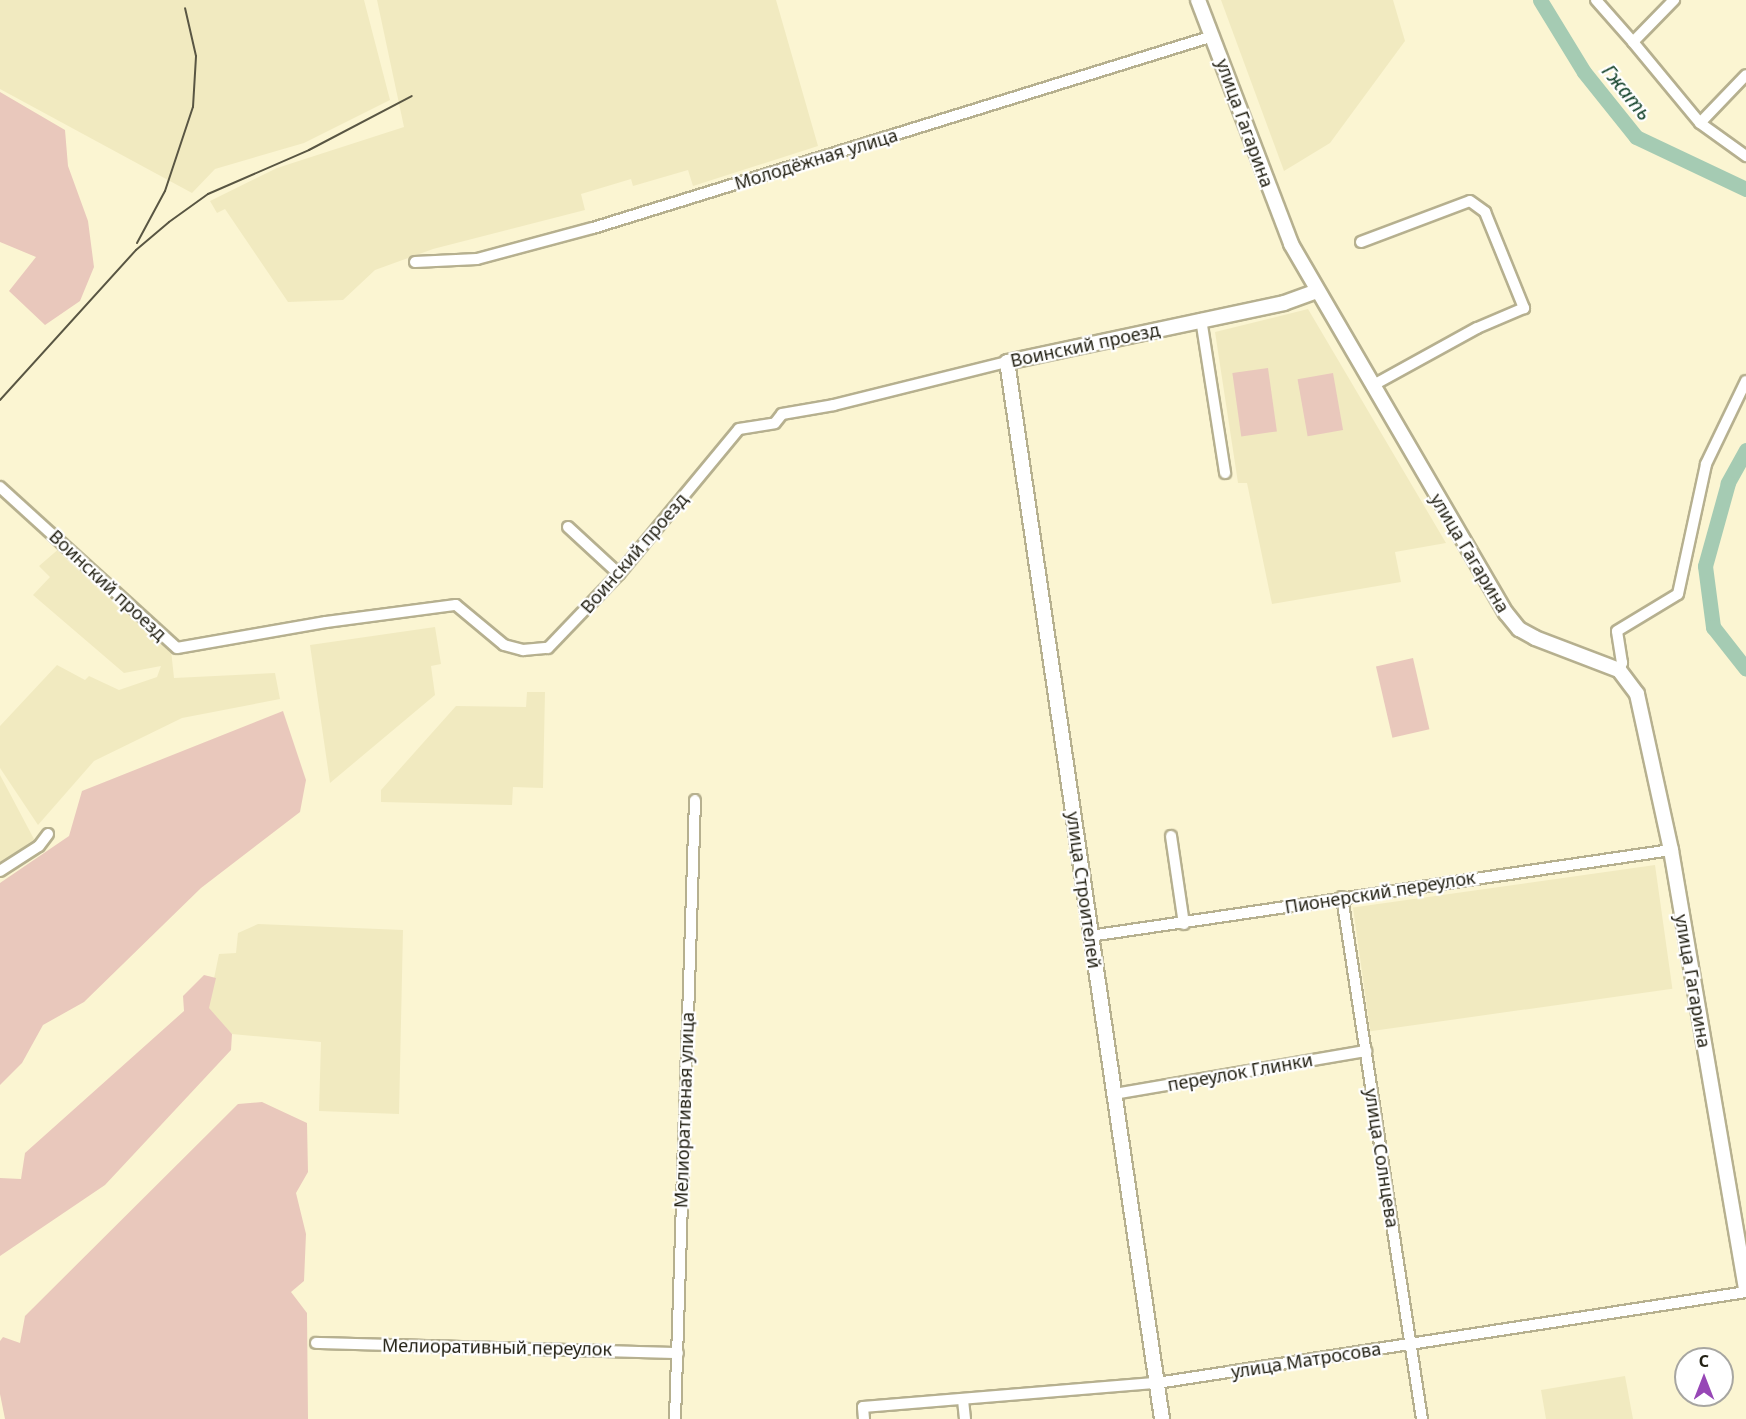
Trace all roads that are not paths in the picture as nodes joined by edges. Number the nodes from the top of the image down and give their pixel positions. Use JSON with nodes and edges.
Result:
{"nodes":[{"id":1,"x":1198,"y":0,"type":"edge"},
{"id":2,"x":1596,"y":0,"type":"edge"},
{"id":3,"x":1674,"y":0,"type":"edge"},
{"id":4,"x":1213,"y":36,"type":"junction"},
{"id":5,"x":1633,"y":42,"type":"junction"},
{"id":6,"x":1746,"y":75,"type":"edge"},
{"id":7,"x":1700,"y":123,"type":"junction"},
{"id":8,"x":1746,"y":156,"type":"edge"},
{"id":9,"x":1361,"y":242,"type":"dead end"},
{"id":10,"x":415,"y":262,"type":"dead end"},
{"id":11,"x":1315,"y":292,"type":"junction"},
{"id":12,"x":1201,"y":319,"type":"junction"},
{"id":13,"x":1007,"y":362,"type":"junction"},
{"id":14,"x":1746,"y":381,"type":"edge"},
{"id":15,"x":1372,"y":386,"type":"junction"},
{"id":16,"x":1225,"y":474,"type":"dead end"},
{"id":17,"x":0,"y":487,"type":"edge"},
{"id":18,"x":568,"y":527,"type":"dead end"},
{"id":19,"x":619,"y":574,"type":"junction"},
{"id":20,"x":1619,"y":670,"type":"junction"},
{"id":21,"x":695,"y":800,"type":"dead end"},
{"id":22,"x":48,"y":834,"type":"dead end"},
{"id":23,"x":1171,"y":836,"type":"dead end"},
{"id":24,"x":1671,"y":850,"type":"junction"},
{"id":25,"x":0,"y":871,"type":"edge"},
{"id":26,"x":1342,"y":897,"type":"junction"},
{"id":27,"x":1184,"y":924,"type":"junction"},
{"id":28,"x":1090,"y":936,"type":"junction"},
{"id":29,"x":1366,"y":1051,"type":"junction"},
{"id":30,"x":1114,"y":1094,"type":"junction"},
{"id":31,"x":1746,"y":1290,"type":"edge"},
{"id":32,"x":316,"y":1343,"type":"dead end"},
{"id":33,"x":1411,"y":1344,"type":"junction"},
{"id":34,"x":678,"y":1353,"type":"junction"},
{"id":35,"x":1156,"y":1383,"type":"junction"},
{"id":36,"x":963,"y":1400,"type":"junction"},
{"id":37,"x":675,"y":1419,"type":"edge"},
{"id":38,"x":864,"y":1419,"type":"edge"},
{"id":39,"x":965,"y":1419,"type":"edge"},
{"id":40,"x":1161,"y":1419,"type":"edge"},
{"id":41,"x":1422,"y":1419,"type":"edge"}],
"edges":[{"from":1,"to":4,"type":"main road","name":"улица Гагарина"},
{"from":2,"to":5,"type":"street"},
{"from":3,"to":5,"type":"street"},
{"from":4,"to":10,"type":"street","name":"Молодёжная улица"},
{"from":4,"to":11,"type":"main road","name":"улица Гагарина"},
{"from":5,"to":7,"type":"street"},
{"from":6,"to":7,"type":"street"},
{"from":7,"to":8,"type":"street"},
{"from":9,"to":15,"type":"street"},
{"from":11,"to":12,"type":"main road","name":"Воинский проезд"},
{"from":11,"to":15,"type":"main road","name":"улица Гагарина"},
{"from":12,"to":13,"type":"main road","name":"Воинский проезд"},
{"from":12,"to":16,"type":"street"},
{"from":13,"to":19,"type":"street","name":"Воинский проезд"},
{"from":13,"to":28,"type":"main road","name":"улица Строителей"},
{"from":14,"to":20,"type":"street"},
{"from":15,"to":20,"type":"main road","name":"улица Гагарина"},
{"from":17,"to":19,"type":"street","name":"Воинский проезд"},
{"from":18,"to":19,"type":"street"},
{"from":20,"to":24,"type":"main road","name":"улица Гагарина"},
{"from":21,"to":34,"type":"street","name":"Мелиоративная улица"},
{"from":22,"to":25,"type":"street"},
{"from":23,"to":27,"type":"street"},
{"from":24,"to":26,"type":"street","name":"Пионерский переулок"},
{"from":24,"to":31,"type":"main road","name":"улица Гагарина"},
{"from":26,"to":27,"type":"street","name":"Пионерский переулок"},
{"from":26,"to":29,"type":"street","name":"улица Солнцева"},
{"from":27,"to":28,"type":"street","name":"Пионерский переулок"},
{"from":28,"to":30,"type":"main road","name":"улица Строителей"},
{"from":29,"to":30,"type":"street","name":"переулок Глинки"},
{"from":29,"to":33,"type":"street","name":"улица Солнцева"},
{"from":30,"to":35,"type":"main road","name":"улица Строителей"},
{"from":31,"to":33,"type":"street","name":"улица Матросова"},
{"from":32,"to":34,"type":"street","name":"Мелиоративный переулок"},
{"from":33,"to":35,"type":"street","name":"улица Матросова"},
{"from":33,"to":41,"type":"street","name":"улица Солнцева"},
{"from":34,"to":37,"type":"street","name":"Мелиоративная улица"},
{"from":35,"to":36,"type":"street","name":"улица Матросова"},
{"from":35,"to":40,"type":"main road","name":"улица Строителей"},
{"from":36,"to":38,"type":"street","name":"улица Матросова"},
{"from":36,"to":39,"type":"street"}]}
